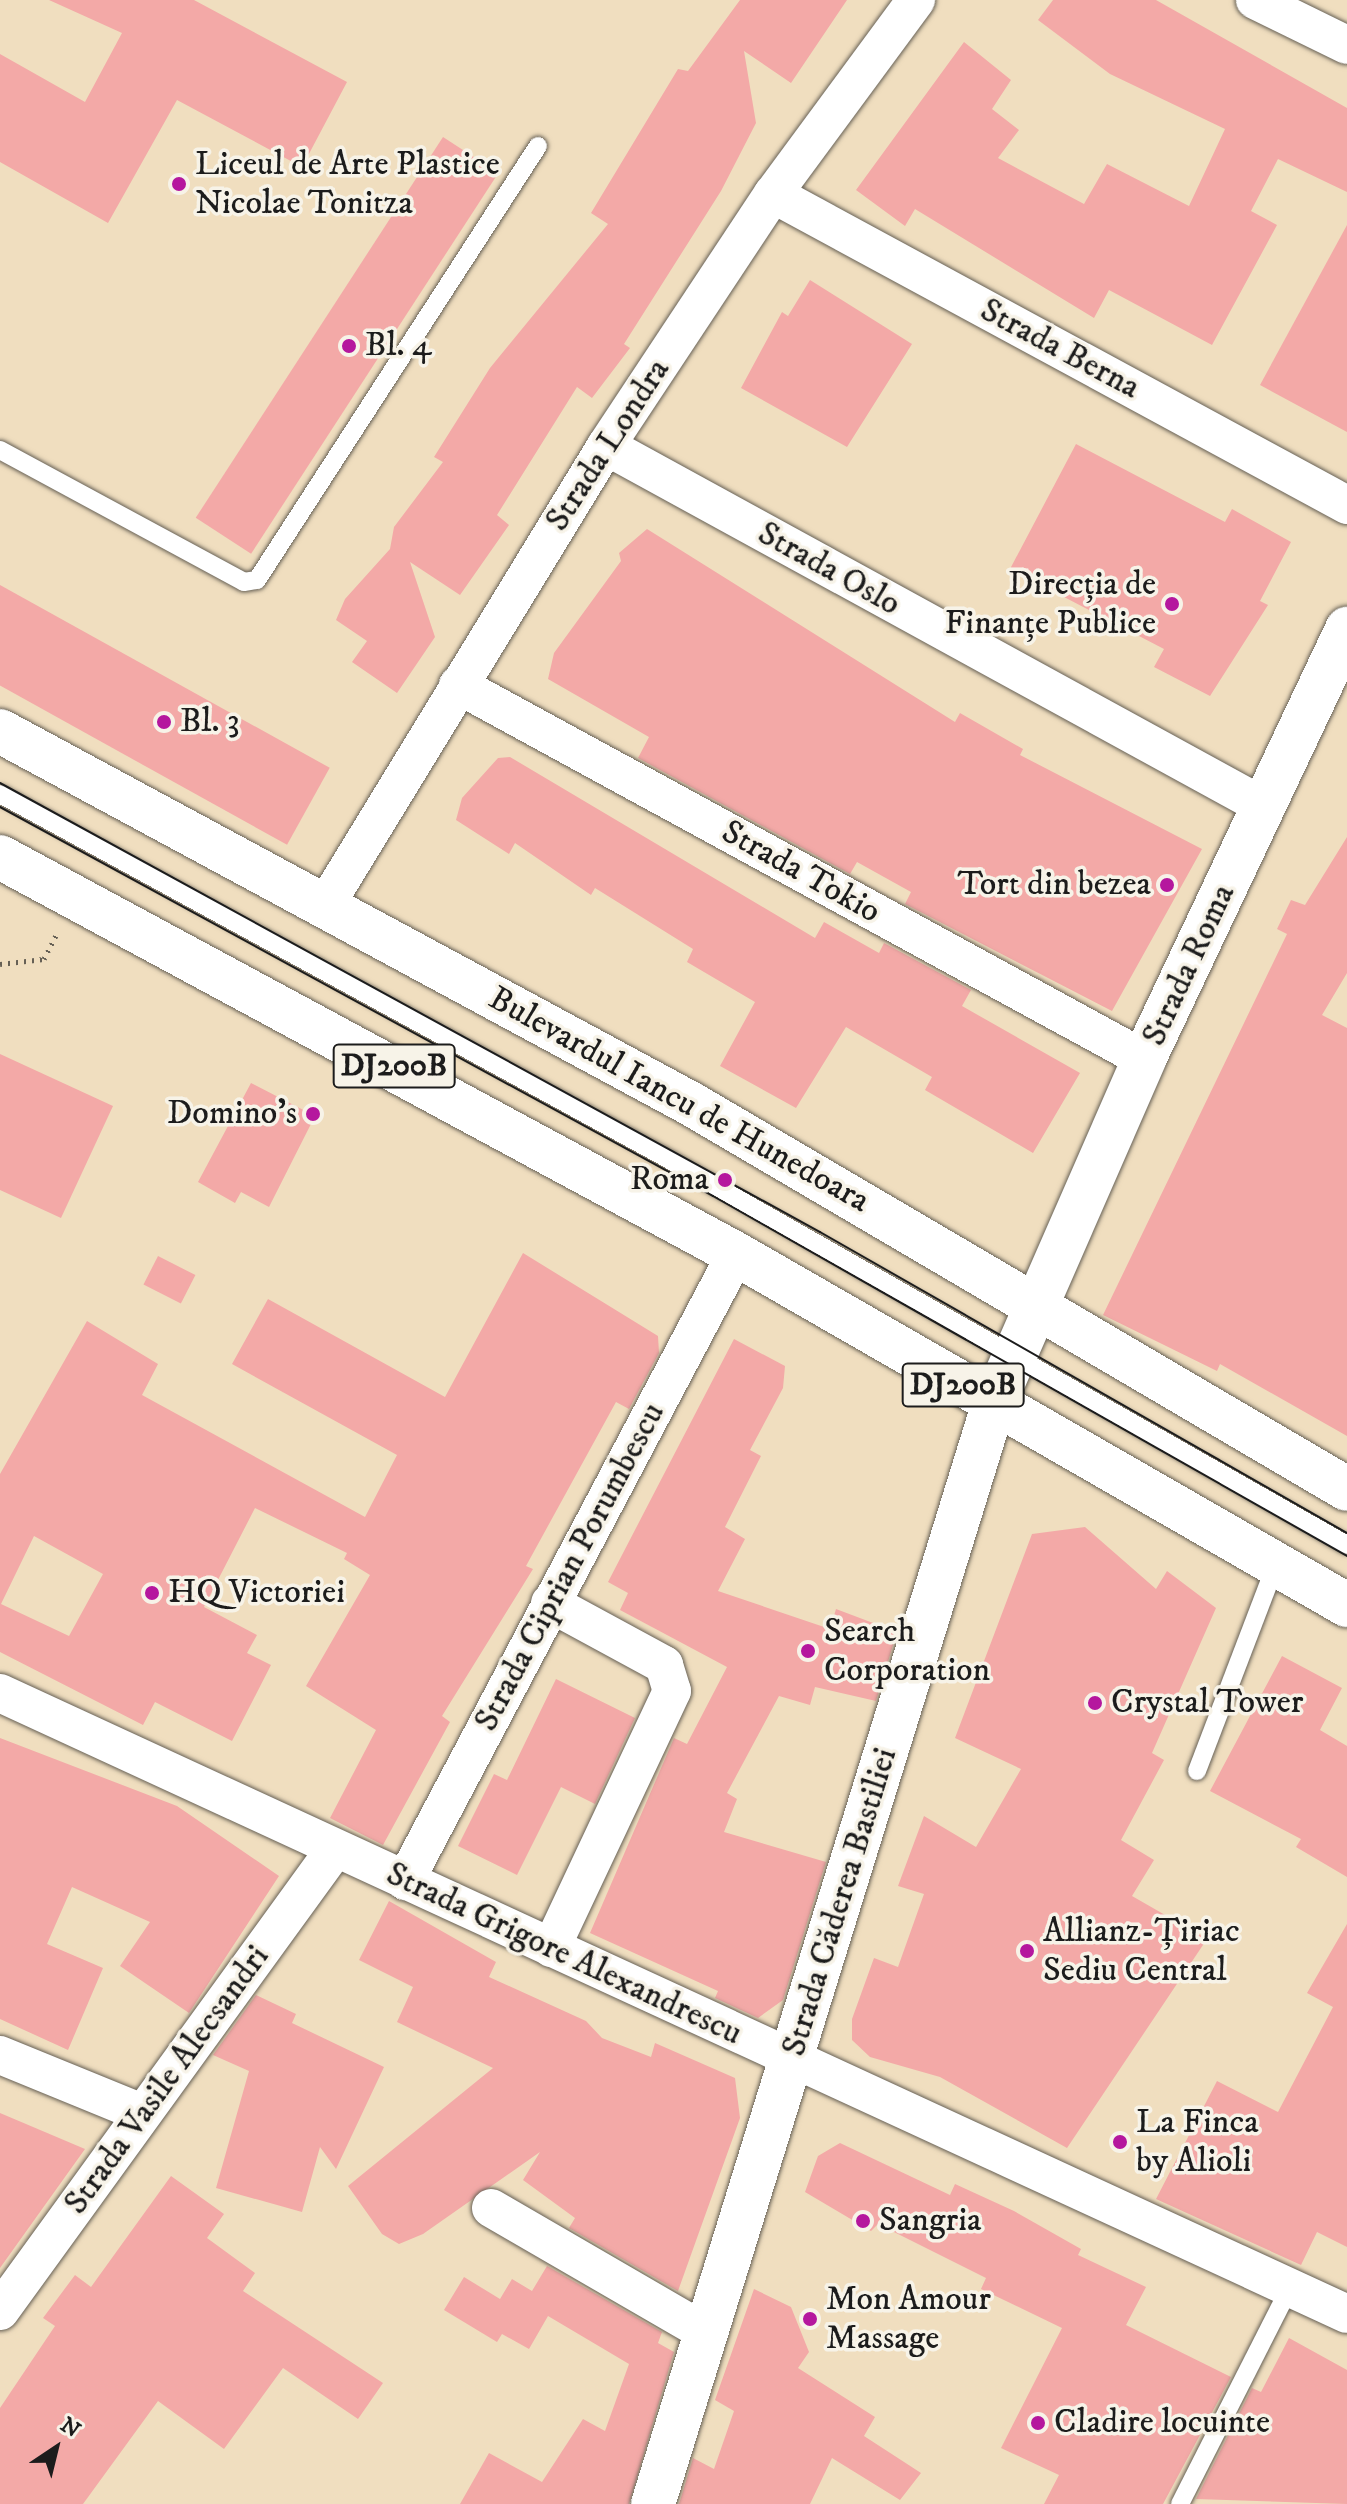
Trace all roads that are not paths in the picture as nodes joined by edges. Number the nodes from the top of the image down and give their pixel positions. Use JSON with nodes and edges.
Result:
{"nodes":[{"id":1,"x":916,"y":0,"type":"edge"},
{"id":2,"x":1255,"y":0,"type":"edge"},
{"id":3,"x":1347,"y":45,"type":"edge"},
{"id":4,"x":538,"y":146,"type":"dead end"},
{"id":5,"x":773,"y":194,"type":"junction"},
{"id":6,"x":606,"y":446,"type":"junction"},
{"id":7,"x":0,"y":450,"type":"edge"},
{"id":8,"x":1347,"y":505,"type":"edge"},
{"id":9,"x":1347,"y":629,"type":"edge"},
{"id":10,"x":458,"y":685,"type":"junction"},
{"id":11,"x":0,"y":731,"type":"edge"},
{"id":12,"x":0,"y":794,"type":"edge"},
{"id":13,"x":1263,"y":806,"type":"junction"},
{"id":14,"x":0,"y":857,"type":"edge"},
{"id":15,"x":325,"y":906,"type":"junction"},
{"id":16,"x":1144,"y":1059,"type":"junction"},
{"id":17,"x":736,"y":1254,"type":"junction"},
{"id":18,"x":1034,"y":1301,"type":"junction"},
{"id":19,"x":1013,"y":1354,"type":"junction"},
{"id":20,"x":994,"y":1403,"type":"junction"},
{"id":21,"x":1347,"y":1489,"type":"edge"},
{"id":22,"x":1347,"y":1545,"type":"edge"},
{"id":23,"x":1276,"y":1564,"type":"junction"},
{"id":24,"x":550,"y":1603,"type":"junction"},
{"id":25,"x":1347,"y":1605,"type":"edge"},
{"id":26,"x":0,"y":1693,"type":"edge"},
{"id":27,"x":1197,"y":1771,"type":"dead end"},
{"id":28,"x":335,"y":1849,"type":"junction"},
{"id":29,"x":405,"y":1881,"type":"junction"},
{"id":30,"x":551,"y":1948,"type":"junction"},
{"id":31,"x":0,"y":2055,"type":"edge"},
{"id":32,"x":793,"y":2058,"type":"junction"},
{"id":33,"x":142,"y":2113,"type":"junction"},
{"id":34,"x":491,"y":2208,"type":"dead end"},
{"id":35,"x":1290,"y":2287,"type":"junction"},
{"id":36,"x":0,"y":2311,"type":"edge"},
{"id":37,"x":1347,"y":2314,"type":"edge"},
{"id":38,"x":707,"y":2333,"type":"junction"},
{"id":39,"x":653,"y":2504,"type":"edge"},
{"id":40,"x":1180,"y":2504,"type":"edge"}],
"edges":[{"from":1,"to":5,"type":"street","name":"Strada Londra"},
{"from":2,"to":3,"type":"street"},
{"from":4,"to":7,"type":"lane"},
{"from":5,"to":6,"type":"street","name":"Strada Londra"},
{"from":5,"to":8,"type":"street","name":"Strada Berna"},
{"from":6,"to":10,"type":"street","name":"Strada Londra"},
{"from":6,"to":13,"type":"street","name":"Strada Oslo"},
{"from":9,"to":13,"type":"main road","name":"Strada Roma"},
{"from":10,"to":15,"type":"street","name":"Strada Londra"},
{"from":10,"to":16,"type":"street","name":"Strada Tokio"},
{"from":11,"to":15,"type":"main road","name":"Bulevardul Iancu de Hunedoara"},
{"from":12,"to":19,"type":"lane","name":"Bulevardul Iancu de Hunedoara"},
{"from":13,"to":16,"type":"main road","name":"Strada Roma"},
{"from":14,"to":17,"type":"main road","number":"DJ200B"},
{"from":15,"to":18,"type":"main road","name":"Bulevardul Iancu de Hunedoara"},
{"from":16,"to":18,"type":"main road","name":"Strada Roma"},
{"from":17,"to":20,"type":"main road","number":"DJ200B"},
{"from":17,"to":24,"type":"street","name":"Strada Ciprian Porumbescu"},
{"from":18,"to":19,"type":"main road","name":"Strada Căderea Bastiliei"},
{"from":18,"to":21,"type":"main road","name":"Bulevardul Iancu de Hunedoara"},
{"from":19,"to":20,"type":"main road","name":"Strada Căderea Bastiliei"},
{"from":19,"to":22,"type":"lane","name":"Bulevardul Iancu de Hunedoara"},
{"from":20,"to":23,"type":"main road","number":"DJ200B"},
{"from":20,"to":32,"type":"main road","name":"Strada Căderea Bastiliei"},
{"from":23,"to":25,"type":"main road","number":"DJ200B"},
{"from":23,"to":27,"type":"lane"},
{"from":24,"to":29,"type":"street","name":"Strada Ciprian Porumbescu"},
{"from":24,"to":30,"type":"street"},
{"from":26,"to":28,"type":"street","name":"Strada Grigore Alexandrescu"},
{"from":28,"to":29,"type":"street","name":"Strada Grigore Alexandrescu"},
{"from":28,"to":33,"type":"street","name":"Strada Vasile Alecsandri"},
{"from":29,"to":30,"type":"street","name":"Strada Grigore Alexandrescu"},
{"from":30,"to":32,"type":"street","name":"Strada Grigore Alexandrescu"},
{"from":31,"to":33,"type":"street"},
{"from":32,"to":35,"type":"street","name":"Strada Grigore Alexandrescu"},
{"from":32,"to":38,"type":"main road","name":"Strada Căderea Bastiliei"},
{"from":33,"to":36,"type":"street","name":"Strada Vasile Alecsandri"},
{"from":34,"to":38,"type":"street"},
{"from":35,"to":37,"type":"street","name":"Strada Grigore Alexandrescu"},
{"from":35,"to":40,"type":"lane"},
{"from":38,"to":39,"type":"main road","name":"Strada Căderea Bastiliei"}]}
